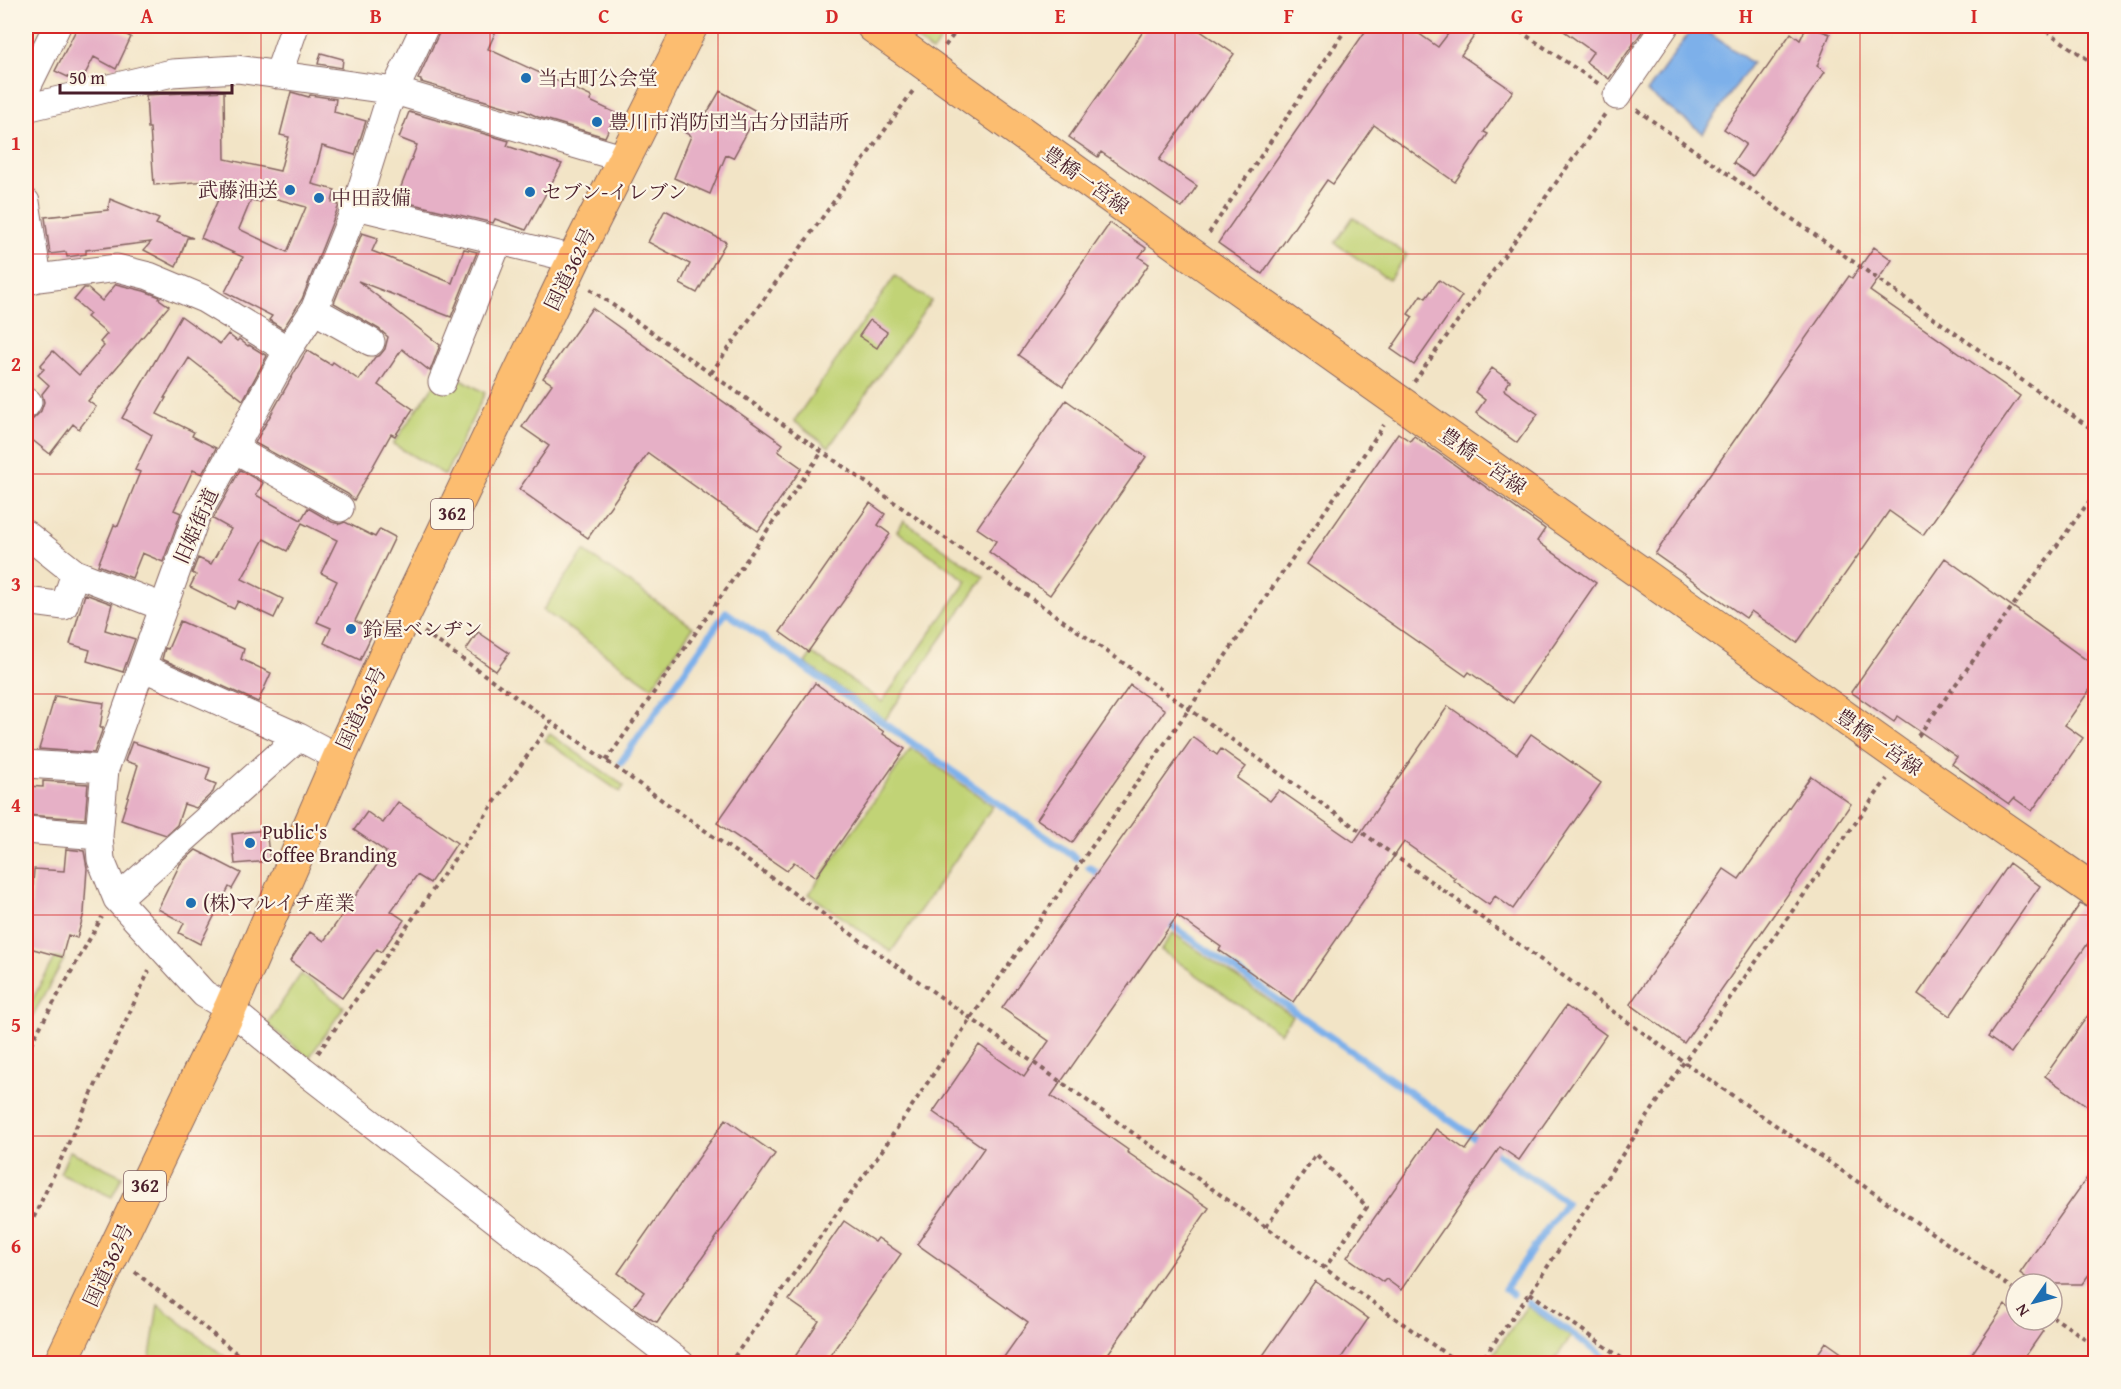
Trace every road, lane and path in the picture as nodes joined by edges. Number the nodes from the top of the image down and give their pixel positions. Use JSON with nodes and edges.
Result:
{"nodes":[{"id":1,"x":57,"y":26,"type":"edge"},
{"id":2,"x":295,"y":26,"type":"edge"},
{"id":3,"x":425,"y":26,"type":"edge"},
{"id":4,"x":691,"y":26,"type":"edge"},
{"id":5,"x":873,"y":26,"type":"edge"},
{"id":6,"x":960,"y":26,"type":"edge"},
{"id":7,"x":1348,"y":26,"type":"edge"},
{"id":8,"x":1512,"y":26,"type":"edge"},
{"id":9,"x":1665,"y":26,"type":"edge"},
{"id":10,"x":2039,"y":26,"type":"edge"},
{"id":11,"x":2096,"y":65,"type":"edge"},
{"id":12,"x":930,"y":68,"type":"junction"},
{"id":13,"x":278,"y":75,"type":"junction"},
{"id":14,"x":26,"y":89,"type":"edge"},
{"id":15,"x":395,"y":91,"type":"junction"},
{"id":16,"x":1617,"y":96,"type":"junction"},
{"id":17,"x":26,"y":108,"type":"edge"},
{"id":18,"x":625,"y":159,"type":"junction"},
{"id":19,"x":26,"y":202,"type":"edge"},
{"id":20,"x":356,"y":206,"type":"junction"},
{"id":21,"x":498,"y":242,"type":"junction"},
{"id":22,"x":1193,"y":256,"type":"junction"},
{"id":23,"x":570,"y":266,"type":"junction"},
{"id":24,"x":32,"y":280,"type":"edge"},
{"id":25,"x":314,"y":310,"type":"junction"},
{"id":26,"x":371,"y":342,"type":"dead end"},
{"id":27,"x":288,"y":350,"type":"junction"},
{"id":28,"x":711,"y":373,"type":"junction"},
{"id":29,"x":442,"y":382,"type":"dead end"},
{"id":30,"x":1400,"y":401,"type":"junction"},
{"id":31,"x":2096,"y":432,"type":"edge"},
{"id":32,"x":234,"y":448,"type":"junction"},
{"id":33,"x":822,"y":452,"type":"junction"},
{"id":34,"x":2096,"y":492,"type":"edge"},
{"id":35,"x":340,"y":508,"type":"dead end"},
{"id":36,"x":26,"y":534,"type":"edge"},
{"id":37,"x":75,"y":573,"type":"junction"},
{"id":38,"x":26,"y":601,"type":"edge"},
{"id":39,"x":164,"y":607,"type":"junction"},
{"id":40,"x":403,"y":617,"type":"junction"},
{"id":41,"x":142,"y":667,"type":"junction"},
{"id":42,"x":1189,"y":709,"type":"junction"},
{"id":43,"x":551,"y":722,"type":"junction"},
{"id":44,"x":299,"y":737,"type":"junction"},
{"id":45,"x":339,"y":758,"type":"junction"},
{"id":46,"x":1902,"y":758,"type":"junction"},
{"id":47,"x":606,"y":761,"type":"junction"},
{"id":48,"x":26,"y":764,"type":"edge"},
{"id":49,"x":105,"y":769,"type":"junction"},
{"id":50,"x":26,"y":830,"type":"edge"},
{"id":51,"x":99,"y":836,"type":"junction"},
{"id":52,"x":2096,"y":892,"type":"edge"},
{"id":53,"x":117,"y":899,"type":"junction"},
{"id":54,"x":160,"y":946,"type":"junction"},
{"id":55,"x":230,"y":1009,"type":"junction"},
{"id":56,"x":971,"y":1018,"type":"junction"},
{"id":57,"x":26,"y":1052,"type":"edge"},
{"id":58,"x":1684,"y":1062,"type":"junction"},
{"id":59,"x":303,"y":1070,"type":"junction"},
{"id":60,"x":1266,"y":1227,"type":"junction"},
{"id":61,"x":26,"y":1234,"type":"edge"},
{"id":62,"x":110,"y":1260,"type":"junction"},
{"id":63,"x":1325,"y":1268,"type":"junction"},
{"id":64,"x":2004,"y":1283,"type":"edge"},
{"id":65,"x":1530,"y":1293,"type":"junction"},
{"id":66,"x":2064,"y":1324,"type":"edge"},
{"id":67,"x":2096,"y":1346,"type":"edge"},
{"id":68,"x":60,"y":1364,"type":"edge"},
{"id":69,"x":250,"y":1364,"type":"edge"},
{"id":70,"x":681,"y":1364,"type":"edge"},
{"id":71,"x":729,"y":1364,"type":"edge"},
{"id":72,"x":1460,"y":1364,"type":"edge"},
{"id":73,"x":1479,"y":1364,"type":"edge"},
{"id":74,"x":1630,"y":1364,"type":"edge"}],
"edges":[{"from":1,"to":14,"type":"street"},
{"from":2,"to":13,"type":"street"},
{"from":3,"to":15,"type":"street","name":"旧姫街道"},
{"from":4,"to":18,"type":"main road","name":"国道362号","number":"362"},
{"from":5,"to":12,"type":"main road","name":"豊橋一宮線"},
{"from":6,"to":12,"type":"path"},
{"from":7,"to":22,"type":"path"},
{"from":8,"to":16,"type":"path"},
{"from":9,"to":16,"type":"street"},
{"from":10,"to":11,"type":"path"},
{"from":12,"to":22,"type":"main road","name":"豊橋一宮線"},
{"from":12,"to":28,"type":"path"},
{"from":13,"to":15,"type":"street"},
{"from":13,"to":17,"type":"street"},
{"from":15,"to":18,"type":"street"},
{"from":15,"to":20,"type":"street","name":"旧姫街道"},
{"from":16,"to":30,"type":"path"},
{"from":16,"to":31,"type":"path"},
{"from":18,"to":23,"type":"main road","name":"国道362号","number":"362"},
{"from":19,"to":24,"type":"street"},
{"from":20,"to":21,"type":"street"},
{"from":20,"to":25,"type":"street","name":"旧姫街道"},
{"from":21,"to":23,"type":"street"},
{"from":21,"to":29,"type":"street"},
{"from":22,"to":30,"type":"main road","name":"豊橋一宮線"},
{"from":23,"to":28,"type":"path"},
{"from":23,"to":40,"type":"main road","name":"国道362号","number":"362"},
{"from":24,"to":27,"type":"street"},
{"from":25,"to":26,"type":"street"},
{"from":25,"to":27,"type":"street","name":"旧姫街道"},
{"from":27,"to":32,"type":"street","name":"旧姫街道"},
{"from":28,"to":33,"type":"path"},
{"from":30,"to":42,"type":"path"},
{"from":30,"to":46,"type":"main road","name":"豊橋一宮線"},
{"from":32,"to":35,"type":"street"},
{"from":32,"to":39,"type":"street","name":"旧姫街道"},
{"from":33,"to":42,"type":"path"},
{"from":33,"to":47,"type":"path"},
{"from":34,"to":46,"type":"path"},
{"from":36,"to":37,"type":"street"},
{"from":37,"to":38,"type":"street"},
{"from":37,"to":39,"type":"street"},
{"from":39,"to":41,"type":"street","name":"旧姫街道"},
{"from":40,"to":43,"type":"path"},
{"from":40,"to":45,"type":"main road","name":"国道362号","number":"362"},
{"from":41,"to":44,"type":"street"},
{"from":41,"to":49,"type":"street","name":"旧姫街道"},
{"from":42,"to":56,"type":"path"},
{"from":42,"to":58,"type":"path"},
{"from":43,"to":47,"type":"path"},
{"from":43,"to":59,"type":"path"},
{"from":44,"to":45,"type":"street"},
{"from":44,"to":53,"type":"street"},
{"from":45,"to":55,"type":"main road","name":"国道362号","number":"362"},
{"from":46,"to":52,"type":"main road","name":"豊橋一宮線"},
{"from":46,"to":58,"type":"path"},
{"from":47,"to":56,"type":"path"},
{"from":48,"to":49,"type":"street"},
{"from":49,"to":51,"type":"street","name":"旧姫街道"},
{"from":50,"to":51,"type":"street"},
{"from":51,"to":53,"type":"street","name":"旧姫街道"},
{"from":53,"to":54,"type":"street","name":"旧姫街道"},
{"from":53,"to":57,"type":"path"},
{"from":54,"to":55,"type":"street","name":"旧姫街道"},
{"from":54,"to":61,"type":"path"},
{"from":55,"to":59,"type":"street","name":"旧姫街道"},
{"from":55,"to":62,"type":"main road","name":"国道362号","number":"362"},
{"from":56,"to":60,"type":"path"},
{"from":56,"to":71,"type":"path"},
{"from":58,"to":64,"type":"path"},
{"from":58,"to":65,"type":"path"},
{"from":59,"to":70,"type":"street","name":"旧姫街道"},
{"from":60,"to":63,"type":"path"},
{"from":60,"to":63,"type":"path"},
{"from":62,"to":68,"type":"main road","name":"国道362号","number":"362"},
{"from":62,"to":69,"type":"path"},
{"from":63,"to":72,"type":"path"},
{"from":65,"to":73,"type":"path"},
{"from":65,"to":74,"type":"path"},
{"from":66,"to":67,"type":"path"}]}
